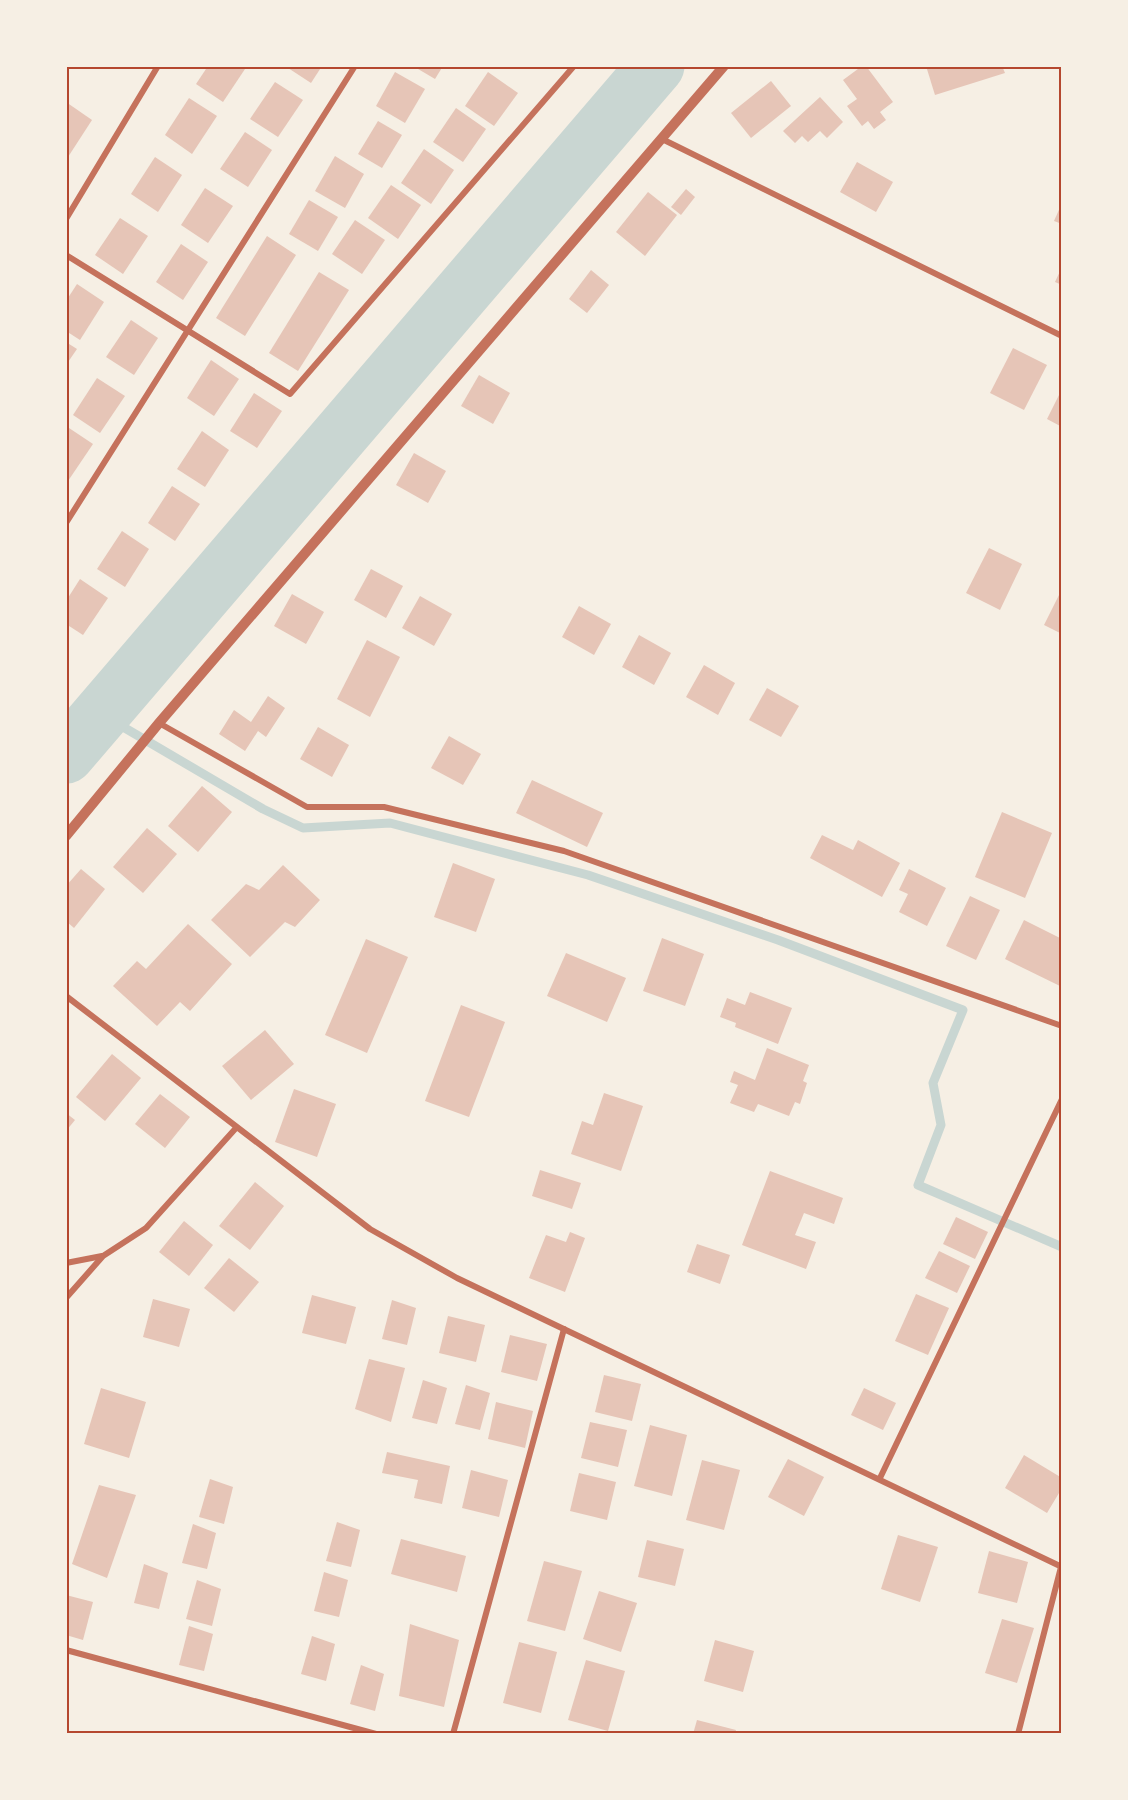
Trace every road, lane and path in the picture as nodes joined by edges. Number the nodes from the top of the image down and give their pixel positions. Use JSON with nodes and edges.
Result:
{"nodes":[{"id":1,"x":158,"y":66,"type":"edge"},
{"id":2,"x":355,"y":66,"type":"edge"},
{"id":3,"x":574,"y":66,"type":"edge"},
{"id":4,"x":724,"y":66,"type":"edge"},
{"id":5,"x":660,"y":138,"type":"junction"},
{"id":6,"x":66,"y":219,"type":"edge"},
{"id":7,"x":66,"y":255,"type":"edge"},
{"id":8,"x":187,"y":330,"type":"junction"},
{"id":9,"x":1062,"y":336,"type":"edge"},
{"id":10,"x":66,"y":523,"type":"edge"},
{"id":11,"x":159,"y":723,"type":"junction"},
{"id":12,"x":66,"y":836,"type":"edge"},
{"id":13,"x":66,"y":996,"type":"edge"},
{"id":14,"x":1062,"y":1026,"type":"edge"},
{"id":15,"x":1062,"y":1099,"type":"edge"},
{"id":16,"x":236,"y":1128,"type":"junction"},
{"id":17,"x":103,"y":1256,"type":"junction"},
{"id":18,"x":66,"y":1263,"type":"edge"},
{"id":19,"x":66,"y":1298,"type":"edge"},
{"id":20,"x":564,"y":1329,"type":"junction"},
{"id":21,"x":880,"y":1478,"type":"junction"},
{"id":22,"x":1062,"y":1567,"type":"edge"},
{"id":23,"x":66,"y":1650,"type":"edge"},
{"id":24,"x":376,"y":1734,"type":"edge"},
{"id":25,"x":453,"y":1734,"type":"edge"},
{"id":26,"x":1018,"y":1734,"type":"edge"}],
"edges":[{"from":1,"to":6,"type":"street"},
{"from":2,"to":8,"type":"street"},
{"from":3,"to":8,"type":"street"},
{"from":4,"to":5,"type":"street"},
{"from":5,"to":9,"type":"street"},
{"from":5,"to":11,"type":"street"},
{"from":7,"to":8,"type":"street"},
{"from":8,"to":10,"type":"street"},
{"from":11,"to":12,"type":"street"},
{"from":11,"to":14,"type":"street"},
{"from":13,"to":16,"type":"street"},
{"from":15,"to":21,"type":"street"},
{"from":16,"to":17,"type":"street"},
{"from":16,"to":20,"type":"street"},
{"from":17,"to":18,"type":"street"},
{"from":17,"to":19,"type":"street"},
{"from":20,"to":21,"type":"street"},
{"from":20,"to":25,"type":"street"},
{"from":21,"to":22,"type":"street"},
{"from":22,"to":26,"type":"street"},
{"from":23,"to":24,"type":"street"}]}
